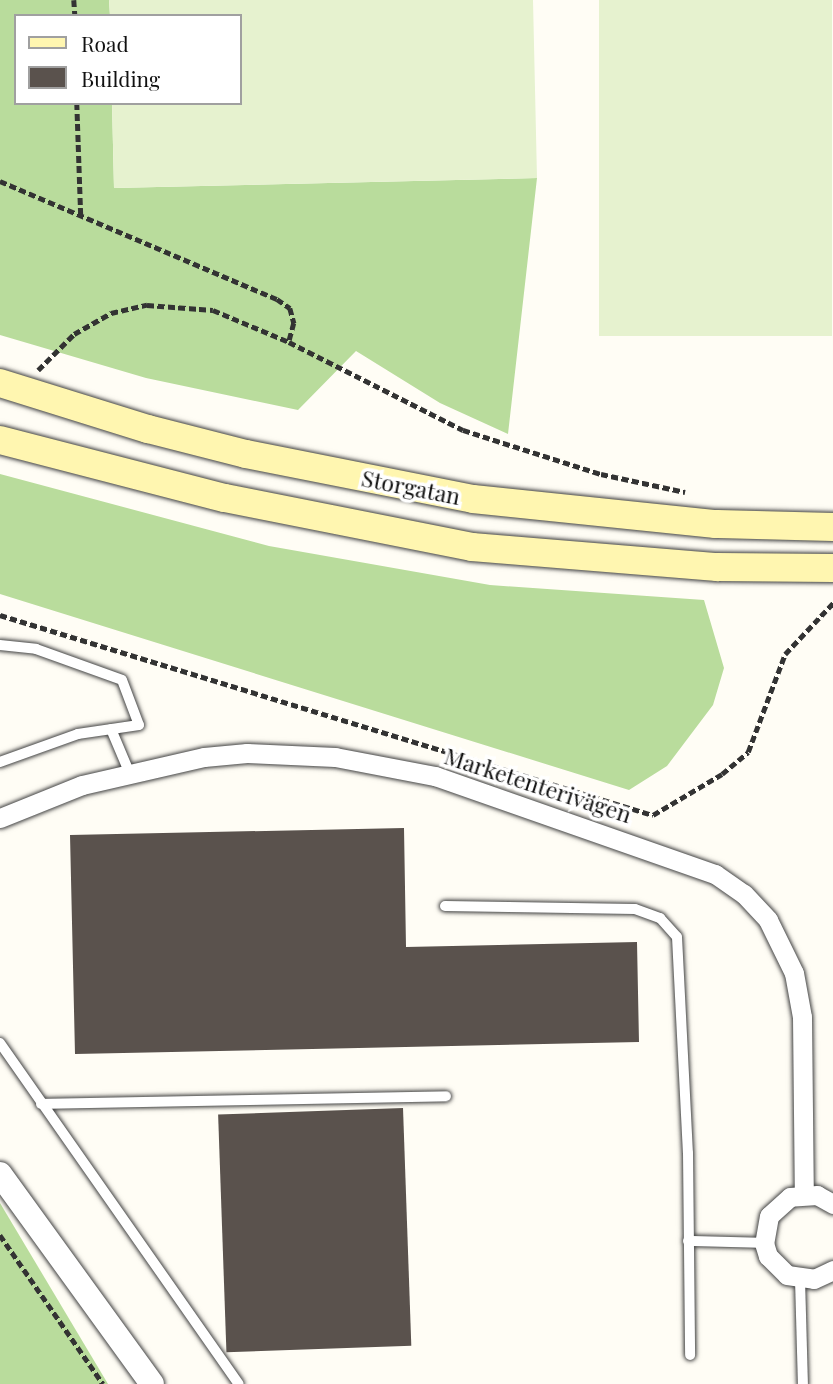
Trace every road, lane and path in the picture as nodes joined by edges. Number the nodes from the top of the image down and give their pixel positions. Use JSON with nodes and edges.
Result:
{"nodes":[{"id":1,"x":78,"y":105,"type":"edge"},
{"id":2,"x":0,"y":181,"type":"edge"},
{"id":3,"x":81,"y":216,"type":"junction"},
{"id":4,"x":289,"y":342,"type":"junction"},
{"id":5,"x":38,"y":370,"type":"dead end"},
{"id":6,"x":0,"y":383,"type":"edge"},
{"id":7,"x":0,"y":440,"type":"edge"},
{"id":8,"x":691,"y":494,"type":"dead end"},
{"id":9,"x":833,"y":527,"type":"edge"},
{"id":10,"x":833,"y":568,"type":"edge"},
{"id":11,"x":833,"y":603,"type":"edge"},
{"id":12,"x":0,"y":615,"type":"edge"},
{"id":13,"x":0,"y":645,"type":"edge"},
{"id":14,"x":111,"y":729,"type":"junction"},
{"id":15,"x":0,"y":762,"type":"edge"},
{"id":16,"x":130,"y":774,"type":"junction"},
{"id":17,"x":0,"y":818,"type":"edge"},
{"id":18,"x":445,"y":906,"type":"dead end"},
{"id":19,"x":0,"y":1044,"type":"edge"},
{"id":20,"x":446,"y":1096,"type":"dead end"},
{"id":21,"x":41,"y":1104,"type":"junction"},
{"id":22,"x":0,"y":1174,"type":"edge"},
{"id":23,"x":804,"y":1194,"type":"junction"},
{"id":24,"x":833,"y":1204,"type":"edge"},
{"id":25,"x":0,"y":1235,"type":"edge"},
{"id":26,"x":688,"y":1241,"type":"junction"},
{"id":27,"x":764,"y":1243,"type":"junction"},
{"id":28,"x":833,"y":1270,"type":"edge"},
{"id":29,"x":800,"y":1279,"type":"junction"},
{"id":30,"x":690,"y":1355,"type":"dead end"},
{"id":31,"x":103,"y":1384,"type":"edge"},
{"id":32,"x":152,"y":1384,"type":"edge"},
{"id":33,"x":239,"y":1384,"type":"edge"},
{"id":34,"x":803,"y":1384,"type":"edge"}],
"edges":[{"from":1,"to":3,"type":"path"},
{"from":2,"to":3,"type":"path"},
{"from":3,"to":4,"type":"path"},
{"from":4,"to":5,"type":"path"},
{"from":4,"to":8,"type":"path"},
{"from":6,"to":9,"type":"main road","name":"Storgatan"},
{"from":7,"to":10,"type":"main road","name":"Storgatan"},
{"from":11,"to":12,"type":"path"},
{"from":13,"to":14,"type":"lane"},
{"from":14,"to":15,"type":"lane"},
{"from":14,"to":16,"type":"lane"},
{"from":16,"to":17,"type":"street","name":"Marketenterivägen"},
{"from":16,"to":23,"type":"street","name":"Marketenterivägen"},
{"from":18,"to":26,"type":"lane"},
{"from":19,"to":21,"type":"lane"},
{"from":20,"to":21,"type":"lane"},
{"from":21,"to":33,"type":"lane"},
{"from":22,"to":32,"type":"street"},
{"from":23,"to":24,"type":"street"},
{"from":23,"to":27,"type":"street"},
{"from":25,"to":31,"type":"path"},
{"from":26,"to":27,"type":"lane"},
{"from":26,"to":30,"type":"lane"},
{"from":27,"to":29,"type":"street"},
{"from":28,"to":29,"type":"street"},
{"from":29,"to":34,"type":"lane"}]}
